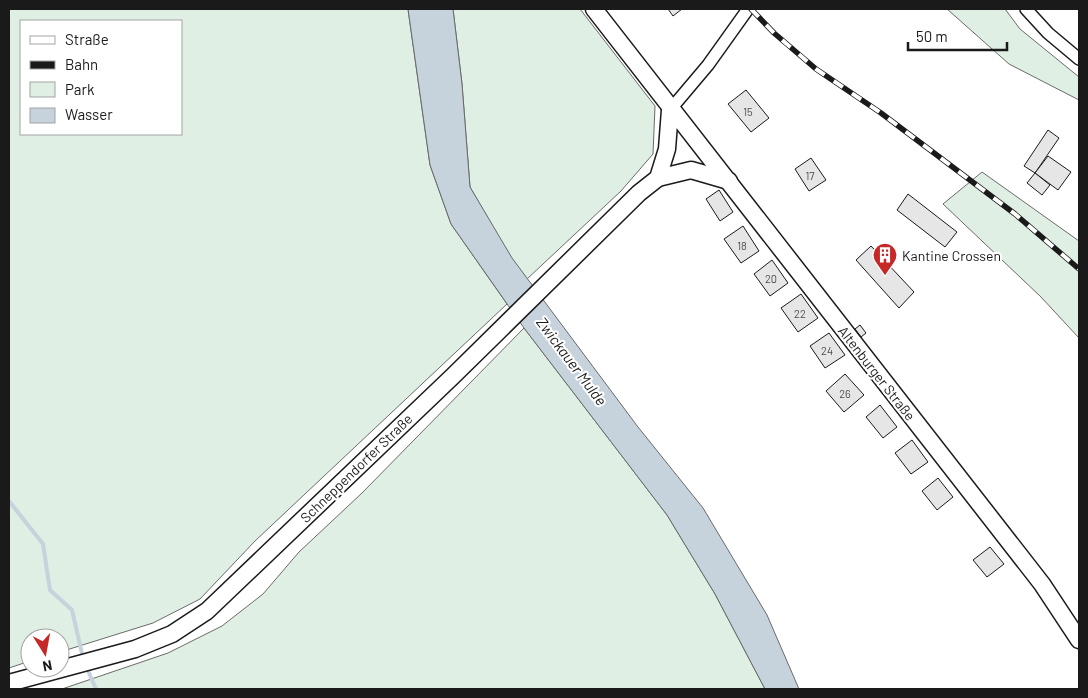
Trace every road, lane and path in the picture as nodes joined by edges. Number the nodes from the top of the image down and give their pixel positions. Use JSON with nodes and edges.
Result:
{"nodes":[{"id":1,"x":594,"y":9,"type":"edge"},
{"id":2,"x":748,"y":9,"type":"edge"},
{"id":3,"x":1026,"y":9,"type":"edge"},
{"id":4,"x":1079,"y":59,"type":"edge"},
{"id":5,"x":670,"y":110,"type":"junction"},
{"id":6,"x":658,"y":178,"type":"junction"},
{"id":7,"x":728,"y":181,"type":"junction"},
{"id":8,"x":1079,"y":640,"type":"edge"},
{"id":9,"x":9,"y":683,"type":"edge"}],
"edges":[{"from":1,"to":5,"type":"street","name":"Altenburger Straße"},
{"from":2,"to":5,"type":"street"},
{"from":3,"to":4,"type":"street"},
{"from":5,"to":6,"type":"street"},
{"from":5,"to":7,"type":"street","name":"Altenburger Straße"},
{"from":6,"to":7,"type":"street","name":"Schneppendorfer Straße"},
{"from":6,"to":9,"type":"street","name":"Schneppendorfer Straße"},
{"from":7,"to":8,"type":"street","name":"Altenburger Straße"}]}
